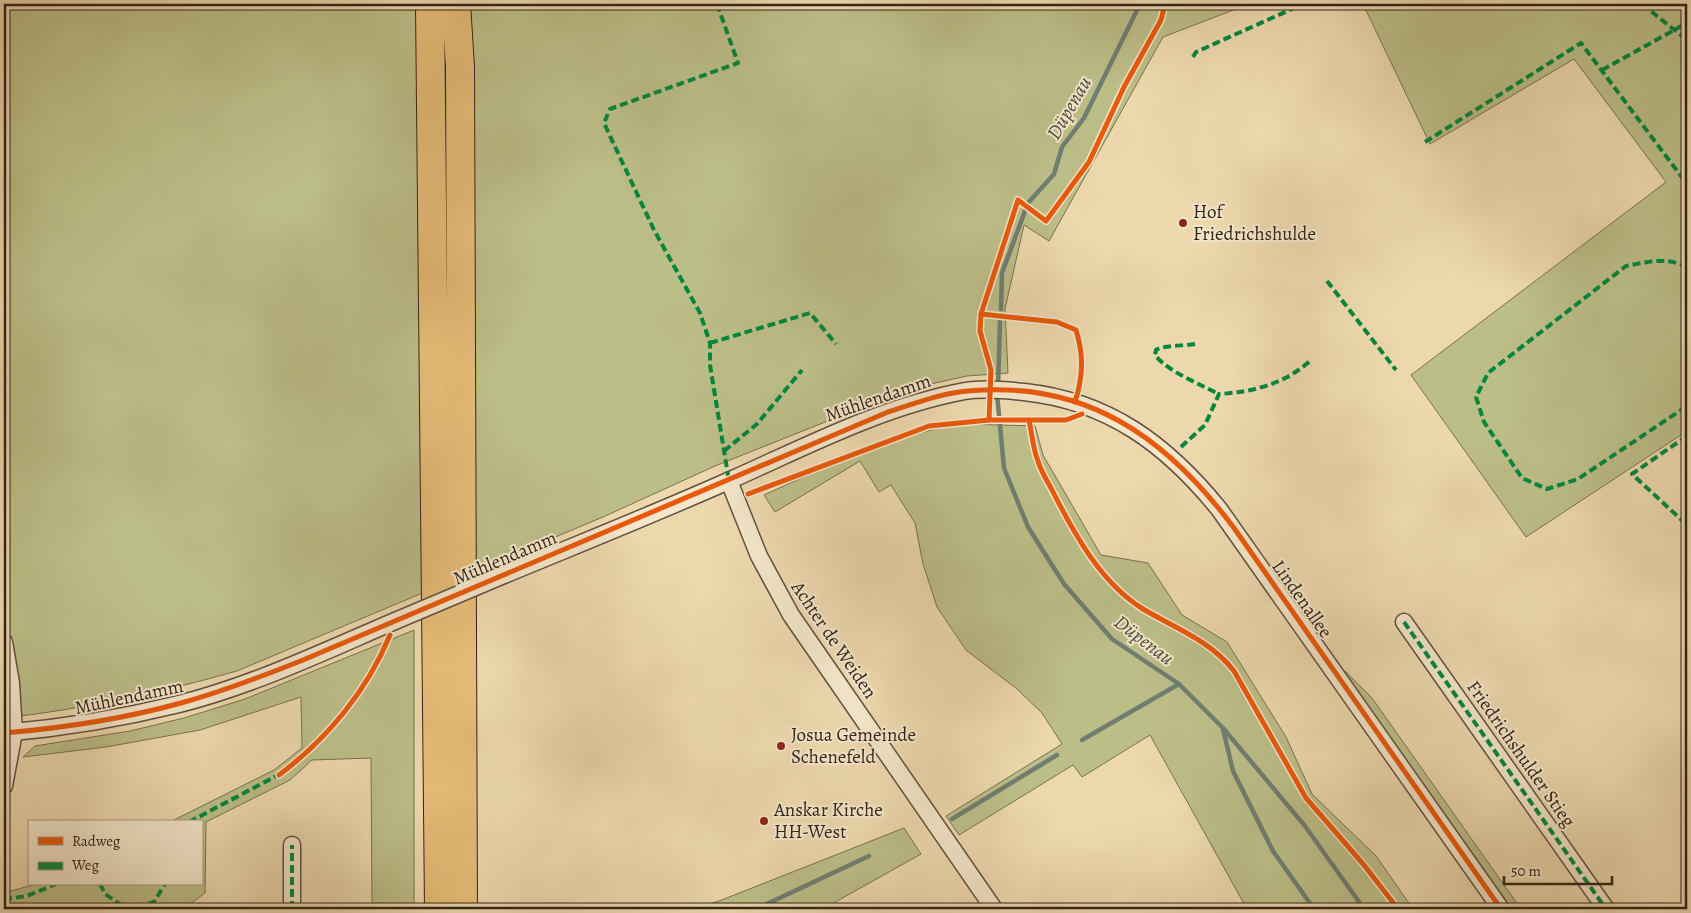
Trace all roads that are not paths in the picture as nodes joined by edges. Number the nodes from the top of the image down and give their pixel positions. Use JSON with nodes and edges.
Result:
{"nodes":[{"id":1,"x":430,"y":4,"type":"edge"},
{"id":2,"x":456,"y":4,"type":"edge"},
{"id":3,"x":1011,"y":390,"type":"joint"},
{"id":4,"x":729,"y":481,"type":"junction"},
{"id":5,"x":1404,"y":622,"type":"dead end"},
{"id":6,"x":4,"y":642,"type":"edge"},
{"id":7,"x":9,"y":733,"type":"edge"},
{"id":8,"x":4,"y":786,"type":"edge"},
{"id":9,"x":292,"y":845,"type":"dead end"},
{"id":10,"x":292,"y":909,"type":"edge"},
{"id":11,"x":439,"y":909,"type":"edge"},
{"id":12,"x":463,"y":909,"type":"edge"},
{"id":13,"x":994,"y":909,"type":"edge"},
{"id":14,"x":1501,"y":909,"type":"edge"},
{"id":15,"x":1606,"y":909,"type":"edge"}],
"edges":[{"from":1,"to":11,"type":"highway"},
{"from":2,"to":12,"type":"highway"},
{"from":3,"to":4,"type":"street","name":"Mühlendamm"},
{"from":3,"to":14,"type":"street","name":"Lindenallee"},
{"from":4,"to":7,"type":"street","name":"Mühlendamm","bridge":true},
{"from":4,"to":13,"type":"street","name":"Achter de Weiden"},
{"from":5,"to":15,"type":"street","name":"Friedrichshulder Stieg"},
{"from":6,"to":7,"type":"street"},
{"from":7,"to":8,"type":"street"},
{"from":9,"to":10,"type":"street"}]}
